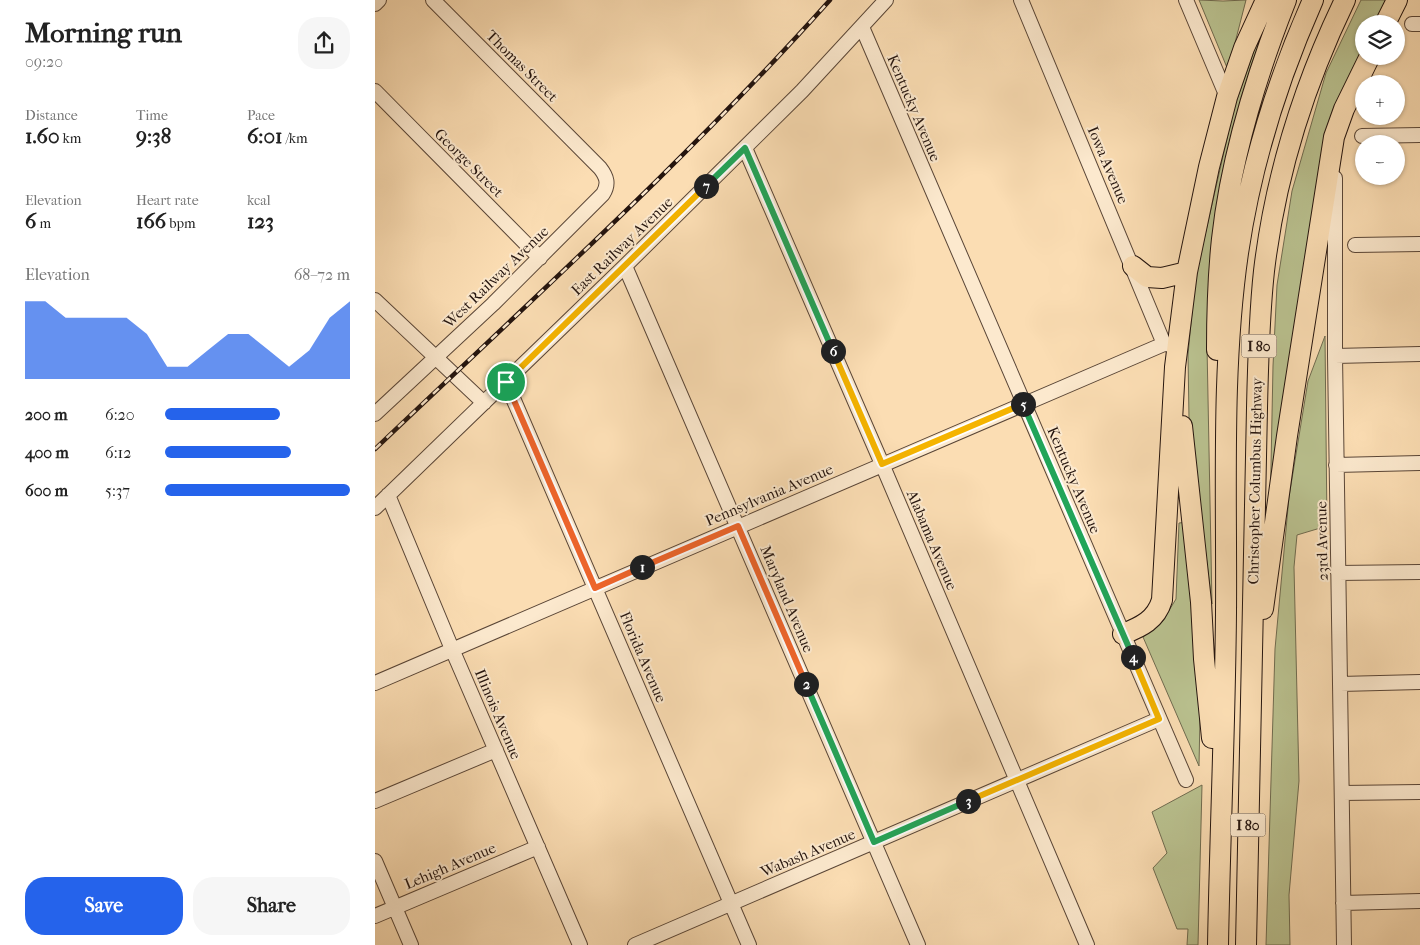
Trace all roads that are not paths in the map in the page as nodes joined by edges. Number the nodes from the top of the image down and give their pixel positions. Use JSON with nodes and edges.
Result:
{"nodes":[{"id":1,"x":379,"y":0,"type":"edge"},
{"id":2,"x":433,"y":0,"type":"edge"},
{"id":3,"x":886,"y":0,"type":"edge"},
{"id":4,"x":1021,"y":0,"type":"edge"},
{"id":5,"x":1185,"y":0,"type":"edge"},
{"id":6,"x":1251,"y":0,"type":"edge"},
{"id":7,"x":1266,"y":0,"type":"edge"},
{"id":8,"x":1287,"y":0,"type":"edge"},
{"id":9,"x":1313,"y":0,"type":"edge"},
{"id":10,"x":1345,"y":0,"type":"edge"},
{"id":11,"x":1397,"y":0,"type":"edge"},
{"id":12,"x":1402,"y":0,"type":"edge"},
{"id":13,"x":375,"y":4,"type":"edge"},
{"id":14,"x":1390,"y":15,"type":"edge"},
{"id":15,"x":1391,"y":15,"type":"edge"},
{"id":16,"x":862,"y":27,"type":"junction"},
{"id":17,"x":1365,"y":65,"type":"edge"},
{"id":18,"x":1235,"y":75,"type":"junction"},
{"id":19,"x":375,"y":90,"type":"edge"},
{"id":20,"x":1227,"y":98,"type":"junction"},
{"id":21,"x":1405,"y":135,"type":"edge"},
{"id":22,"x":1420,"y":135,"type":"edge"},
{"id":23,"x":1334,"y":137,"type":"junction"},
{"id":24,"x":745,"y":148,"type":"junction"},
{"id":25,"x":587,"y":156,"type":"joint"},
{"id":26,"x":1420,"y":244,"type":"edge"},
{"id":27,"x":1355,"y":245,"type":"dead end"},
{"id":28,"x":540,"y":258,"type":"junction"},
{"id":29,"x":625,"y":266,"type":"junction"},
{"id":30,"x":1133,"y":266,"type":"junction"},
{"id":31,"x":1187,"y":272,"type":"junction"},
{"id":32,"x":375,"y":300,"type":"edge"},
{"id":33,"x":1171,"y":344,"type":"junction"},
{"id":34,"x":1420,"y":354,"type":"edge"},
{"id":35,"x":1335,"y":356,"type":"junction"},
{"id":36,"x":436,"y":357,"type":"junction"},
{"id":37,"x":1175,"y":367,"type":"junction"},
{"id":38,"x":506,"y":382,"type":"junction"},
{"id":39,"x":484,"y":403,"type":"junction"},
{"id":40,"x":1024,"y":404,"type":"junction"},
{"id":41,"x":375,"y":414,"type":"edge"},
{"id":42,"x":882,"y":464,"type":"junction"},
{"id":43,"x":1420,"y":464,"type":"edge"},
{"id":44,"x":1337,"y":465,"type":"junction"},
{"id":45,"x":388,"y":495,"type":"junction"},
{"id":46,"x":375,"y":508,"type":"edge"},
{"id":47,"x":738,"y":526,"type":"junction"},
{"id":48,"x":1420,"y":572,"type":"edge"},
{"id":49,"x":1338,"y":573,"type":"junction"},
{"id":50,"x":595,"y":588,"type":"junction"},
{"id":51,"x":1123,"y":634,"type":"junction"},
{"id":52,"x":1225,"y":643,"type":"junction"},
{"id":53,"x":452,"y":649,"type":"junction"},
{"id":54,"x":375,"y":682,"type":"edge"},
{"id":55,"x":1420,"y":682,"type":"edge"},
{"id":56,"x":1340,"y":684,"type":"junction"},
{"id":57,"x":1251,"y":705,"type":"junction"},
{"id":58,"x":1159,"y":719,"type":"junction"},
{"id":59,"x":496,"y":750,"type":"junction"},
{"id":60,"x":1186,"y":780,"type":"dead end"},
{"id":61,"x":1016,"y":781,"type":"junction"},
{"id":62,"x":1420,"y":792,"type":"edge"},
{"id":63,"x":1342,"y":793,"type":"junction"},
{"id":64,"x":375,"y":801,"type":"edge"},
{"id":65,"x":1220,"y":816,"type":"junction"},
{"id":66,"x":874,"y":842,"type":"junction"},
{"id":67,"x":538,"y":848,"type":"junction"},
{"id":68,"x":375,"y":861,"type":"edge"},
{"id":69,"x":1420,"y":901,"type":"edge"},
{"id":70,"x":731,"y":903,"type":"junction"},
{"id":71,"x":1343,"y":903,"type":"junction"},
{"id":72,"x":395,"y":907,"type":"junction"},
{"id":73,"x":375,"y":916,"type":"edge"},
{"id":74,"x":411,"y":945,"type":"edge"},
{"id":75,"x":580,"y":945,"type":"edge"},
{"id":76,"x":635,"y":945,"type":"edge"},
{"id":77,"x":749,"y":945,"type":"edge"},
{"id":78,"x":918,"y":945,"type":"edge"},
{"id":79,"x":1087,"y":945,"type":"edge"},
{"id":80,"x":1217,"y":945,"type":"edge"},
{"id":81,"x":1246,"y":945,"type":"edge"},
{"id":82,"x":1344,"y":945,"type":"edge"}],
"edges":[{"from":1,"to":13,"type":"street"},
{"from":2,"to":25,"type":"street","name":"Thomas Street"},
{"from":3,"to":16,"type":"street","name":"East Railway Avenue"},
{"from":4,"to":30,"type":"street","name":"Iowa Avenue"},
{"from":5,"to":20,"type":"street"},
{"from":6,"to":18,"type":"highway"},
{"from":7,"to":18,"type":"highway"},
{"from":8,"to":52,"type":"highway"},
{"from":9,"to":52,"type":"highway","name":"Christopher Columbus Highway","number":"I 80"},
{"from":10,"to":57,"type":"highway","name":"Christopher Columbus Highway","number":"I 80"},
{"from":11,"to":14,"type":"highway"},
{"from":12,"to":15,"type":"highway"},
{"from":16,"to":24,"type":"street","name":"East Railway Avenue"},
{"from":16,"to":40,"type":"street","name":"Kentucky Avenue"},
{"from":17,"to":23,"type":"highway"},
{"from":18,"to":20,"type":"highway"},
{"from":19,"to":28,"type":"street","name":"George Street"},
{"from":20,"to":31,"type":"highway"},
{"from":21,"to":22,"type":"street"},
{"from":23,"to":35,"type":"street","name":"23rd Avenue"},
{"from":23,"to":57,"type":"highway"},
{"from":24,"to":29,"type":"street","name":"East Railway Avenue"},
{"from":24,"to":42,"type":"street","name":"Alabama Avenue"},
{"from":25,"to":28,"type":"street","name":"West Railway Avenue"},
{"from":26,"to":27,"type":"street"},
{"from":28,"to":36,"type":"street","name":"West Railway Avenue"},
{"from":29,"to":38,"type":"street","name":"East Railway Avenue"},
{"from":29,"to":47,"type":"street","name":"Maryland Avenue"},
{"from":30,"to":31,"type":"highway"},
{"from":30,"to":33,"type":"street","name":"Iowa Avenue"},
{"from":31,"to":33,"type":"highway"},
{"from":32,"to":36,"type":"street"},
{"from":33,"to":37,"type":"highway"},
{"from":33,"to":40,"type":"street","name":"Pennsylvania Avenue"},
{"from":34,"to":35,"type":"street"},
{"from":35,"to":44,"type":"street","name":"23rd Avenue"},
{"from":36,"to":39,"type":"street"},
{"from":36,"to":41,"type":"street","name":"West Railway Avenue"},
{"from":37,"to":51,"type":"highway"},
{"from":37,"to":65,"type":"highway"},
{"from":38,"to":39,"type":"street","name":"East Railway Avenue"},
{"from":38,"to":50,"type":"street","name":"Florida Avenue"},
{"from":39,"to":45,"type":"street","name":"East Railway Avenue"},
{"from":40,"to":42,"type":"street","name":"Pennsylvania Avenue"},
{"from":40,"to":51,"type":"street","name":"Kentucky Avenue"},
{"from":42,"to":47,"type":"street","name":"Pennsylvania Avenue"},
{"from":42,"to":61,"type":"street","name":"Alabama Avenue"},
{"from":43,"to":44,"type":"street"},
{"from":44,"to":49,"type":"street","name":"23rd Avenue"},
{"from":45,"to":46,"type":"street","name":"East Railway Avenue"},
{"from":45,"to":53,"type":"street","name":"Illinois Avenue"},
{"from":47,"to":50,"type":"street","name":"Pennsylvania Avenue"},
{"from":47,"to":66,"type":"street","name":"Maryland Avenue"},
{"from":48,"to":49,"type":"street"},
{"from":49,"to":56,"type":"street","name":"23rd Avenue"},
{"from":50,"to":53,"type":"street","name":"Pennsylvania Avenue"},
{"from":50,"to":70,"type":"street","name":"Florida Avenue"},
{"from":51,"to":58,"type":"street","name":"Kentucky Avenue"},
{"from":52,"to":65,"type":"highway","name":"Christopher Columbus Highway","number":"I 80"},
{"from":53,"to":54,"type":"street","name":"Pennsylvania Avenue"},
{"from":53,"to":59,"type":"street","name":"Illinois Avenue"},
{"from":55,"to":56,"type":"street"},
{"from":56,"to":63,"type":"street","name":"23rd Avenue"},
{"from":57,"to":81,"type":"highway","name":"Christopher Columbus Highway","number":"I 80"},
{"from":58,"to":60,"type":"street","name":"Kentucky Avenue"},
{"from":58,"to":61,"type":"street","name":"Wabash Avenue"},
{"from":59,"to":64,"type":"street"},
{"from":59,"to":67,"type":"street","name":"Illinois Avenue"},
{"from":61,"to":66,"type":"street","name":"Wabash Avenue"},
{"from":61,"to":79,"type":"street","name":"Alabama Avenue"},
{"from":62,"to":63,"type":"street"},
{"from":63,"to":71,"type":"street","name":"23rd Avenue"},
{"from":65,"to":80,"type":"highway","name":"Christopher Columbus Highway","number":"I 80"},
{"from":66,"to":70,"type":"street","name":"Wabash Avenue"},
{"from":66,"to":78,"type":"street","name":"Maryland Avenue"},
{"from":67,"to":72,"type":"street","name":"Lehigh Avenue"},
{"from":67,"to":75,"type":"street","name":"Illinois Avenue"},
{"from":68,"to":72,"type":"street"},
{"from":69,"to":71,"type":"street"},
{"from":70,"to":76,"type":"street","name":"Wabash Avenue"},
{"from":70,"to":77,"type":"street","name":"Florida Avenue"},
{"from":71,"to":82,"type":"street","name":"23rd Avenue"},
{"from":72,"to":73,"type":"street","name":"Lehigh Avenue"},
{"from":72,"to":74,"type":"street"}]}
